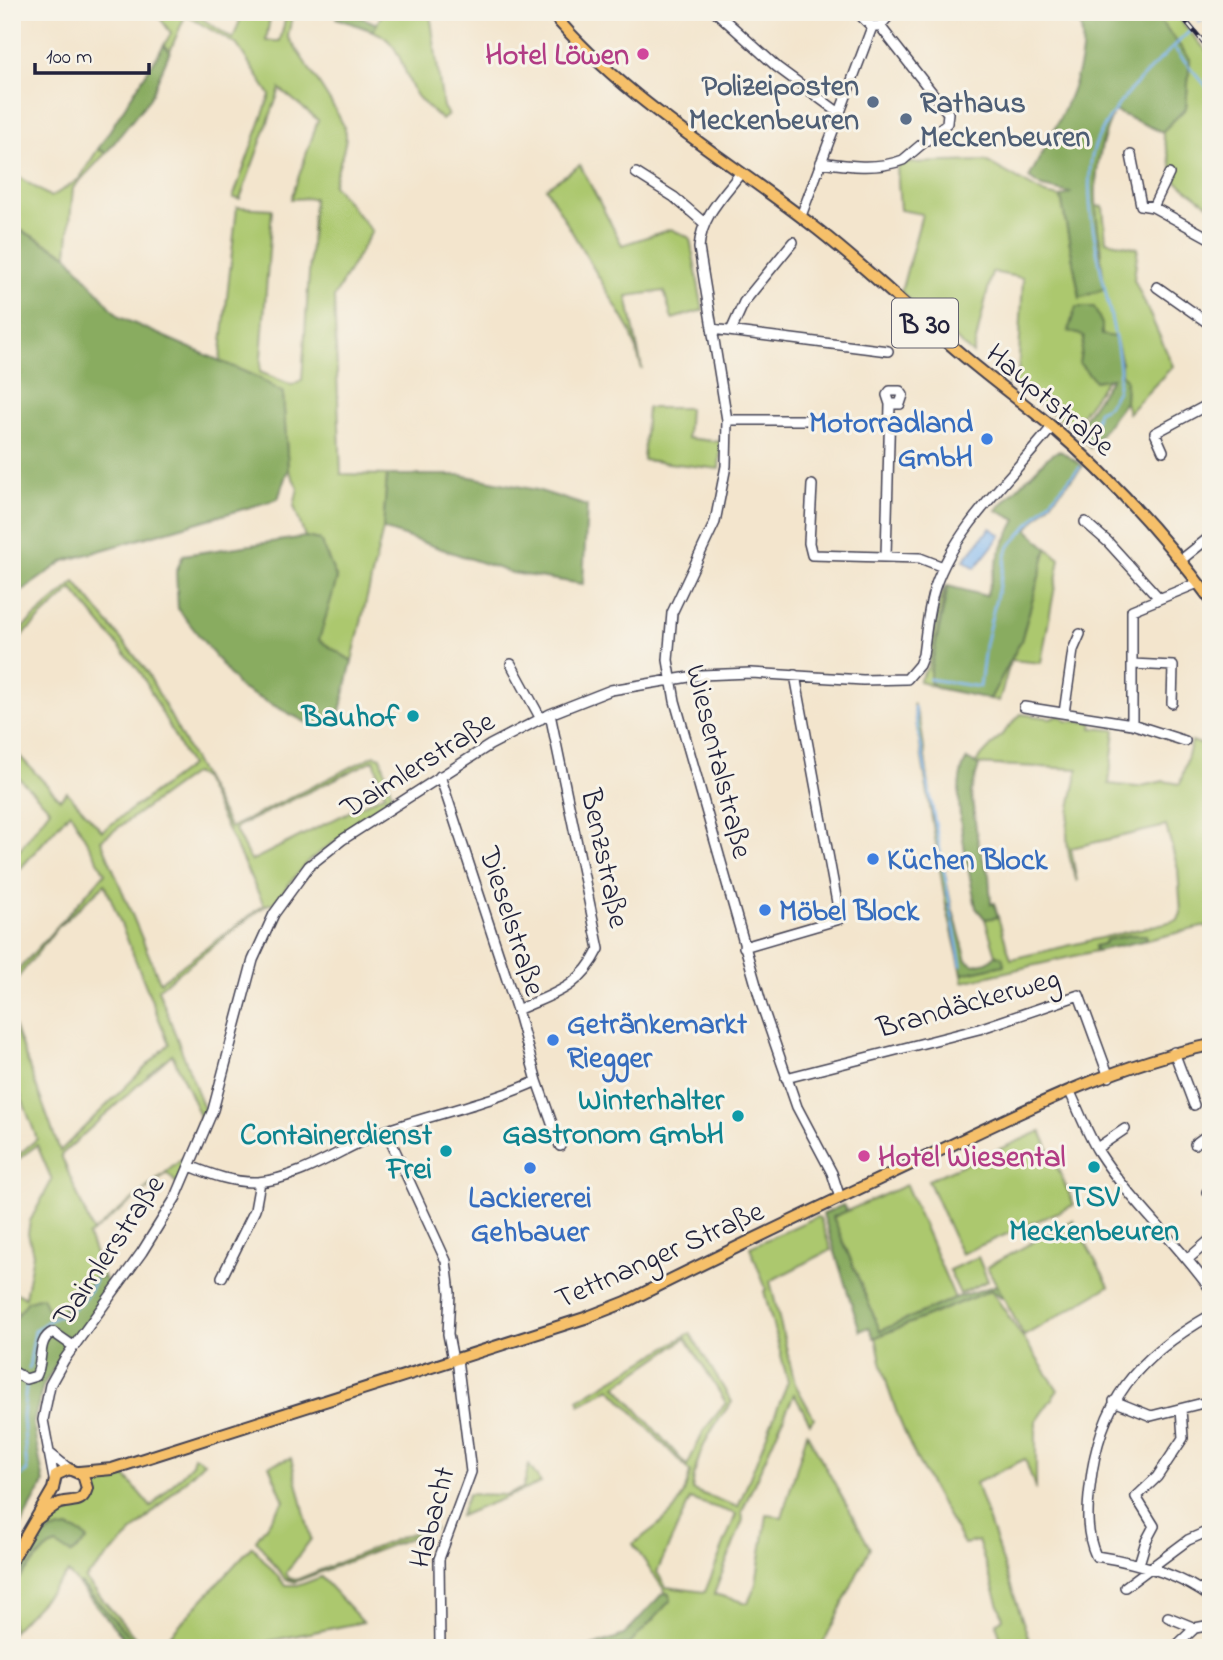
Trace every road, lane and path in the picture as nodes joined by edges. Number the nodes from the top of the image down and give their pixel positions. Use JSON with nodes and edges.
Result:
{"nodes":[{"id":1,"x":551,"y":12,"type":"edge"},
{"id":2,"x":716,"y":12,"type":"edge"},
{"id":3,"x":857,"y":12,"type":"edge"},
{"id":4,"x":892,"y":12,"type":"edge"},
{"id":5,"x":876,"y":26,"type":"junction"},
{"id":6,"x":838,"y":112,"type":"junction"},
{"id":7,"x":1131,"y":155,"type":"dead end"},
{"id":8,"x":821,"y":162,"type":"junction"},
{"id":9,"x":636,"y":173,"type":"dead end"},
{"id":10,"x":740,"y":174,"type":"junction"},
{"id":11,"x":1169,"y":174,"type":"dead end"},
{"id":12,"x":1153,"y":207,"type":"junction"},
{"id":13,"x":801,"y":216,"type":"junction"},
{"id":14,"x":703,"y":222,"type":"junction"},
{"id":15,"x":1211,"y":239,"type":"edge"},
{"id":16,"x":793,"y":242,"type":"dead end"},
{"id":17,"x":1157,"y":287,"type":"dead end"},
{"id":18,"x":1211,"y":325,"type":"edge"},
{"id":19,"x":712,"y":329,"type":"junction"},
{"id":20,"x":731,"y":331,"type":"junction"},
{"id":21,"x":1211,"y":343,"type":"edge"},
{"id":22,"x":888,"y":351,"type":"dead end"},
{"id":23,"x":1211,"y":395,"type":"edge"},
{"id":24,"x":1211,"y":403,"type":"edge"},
{"id":25,"x":890,"y":404,"type":"dead end"},
{"id":26,"x":727,"y":420,"type":"junction"},
{"id":27,"x":808,"y":420,"type":"dead end"},
{"id":28,"x":1052,"y":427,"type":"junction"},
{"id":29,"x":1163,"y":452,"type":"dead end"},
{"id":30,"x":812,"y":485,"type":"dead end"},
{"id":31,"x":1085,"y":522,"type":"dead end"},
{"id":32,"x":1211,"y":536,"type":"edge"},
{"id":33,"x":886,"y":556,"type":"junction"},
{"id":34,"x":1181,"y":559,"type":"junction"},
{"id":35,"x":943,"y":567,"type":"junction"},
{"id":36,"x":1198,"y":583,"type":"junction"},
{"id":37,"x":1159,"y":598,"type":"junction"},
{"id":38,"x":1211,"y":600,"type":"edge"},
{"id":39,"x":1080,"y":634,"type":"dead end"},
{"id":40,"x":511,"y":664,"type":"dead end"},
{"id":41,"x":1132,"y":664,"type":"junction"},
{"id":42,"x":795,"y":675,"type":"junction"},
{"id":43,"x":671,"y":679,"type":"junction"},
{"id":44,"x":1172,"y":703,"type":"dead end"},
{"id":45,"x":1024,"y":707,"type":"dead end"},
{"id":46,"x":1063,"y":713,"type":"junction"},
{"id":47,"x":546,"y":716,"type":"junction"},
{"id":48,"x":1132,"y":724,"type":"junction"},
{"id":49,"x":1185,"y":741,"type":"dead end"},
{"id":50,"x":440,"y":776,"type":"junction"},
{"id":51,"x":744,"y":947,"type":"junction"},
{"id":52,"x":517,"y":1010,"type":"junction"},
{"id":53,"x":1211,"y":1045,"type":"edge"},
{"id":54,"x":1174,"y":1052,"type":"junction"},
{"id":55,"x":1109,"y":1077,"type":"junction"},
{"id":56,"x":786,"y":1078,"type":"junction"},
{"id":57,"x":537,"y":1081,"type":"junction"},
{"id":58,"x":1070,"y":1092,"type":"junction"},
{"id":59,"x":1194,"y":1105,"type":"dead end"},
{"id":60,"x":1125,"y":1129,"type":"dead end"},
{"id":61,"x":386,"y":1130,"type":"junction"},
{"id":62,"x":1211,"y":1132,"type":"edge"},
{"id":63,"x":1195,"y":1144,"type":"dead end"},
{"id":64,"x":560,"y":1146,"type":"dead end"},
{"id":65,"x":1097,"y":1148,"type":"junction"},
{"id":66,"x":190,"y":1167,"type":"junction"},
{"id":67,"x":260,"y":1182,"type":"junction"},
{"id":68,"x":841,"y":1198,"type":"junction"},
{"id":69,"x":1211,"y":1238,"type":"edge"},
{"id":70,"x":1188,"y":1259,"type":"junction"},
{"id":71,"x":222,"y":1277,"type":"dead end"},
{"id":72,"x":1211,"y":1290,"type":"edge"},
{"id":73,"x":1211,"y":1315,"type":"edge"},
{"id":74,"x":73,"y":1346,"type":"junction"},
{"id":75,"x":455,"y":1359,"type":"junction"},
{"id":76,"x":12,"y":1371,"type":"edge"},
{"id":77,"x":1114,"y":1401,"type":"junction"},
{"id":78,"x":1211,"y":1401,"type":"edge"},
{"id":79,"x":1181,"y":1409,"type":"junction"},
{"id":80,"x":48,"y":1452,"type":"junction"},
{"id":81,"x":112,"y":1469,"type":"junction"},
{"id":82,"x":74,"y":1471,"type":"junction"},
{"id":83,"x":53,"y":1484,"type":"junction"},
{"id":84,"x":87,"y":1488,"type":"junction"},
{"id":85,"x":63,"y":1502,"type":"junction"},
{"id":86,"x":36,"y":1520,"type":"junction"},
{"id":87,"x":1211,"y":1530,"type":"edge"},
{"id":88,"x":12,"y":1560,"type":"edge"},
{"id":89,"x":1139,"y":1564,"type":"junction"},
{"id":90,"x":1150,"y":1568,"type":"junction"},
{"id":91,"x":1125,"y":1587,"type":"dead end"},
{"id":92,"x":1211,"y":1598,"type":"edge"},
{"id":93,"x":1168,"y":1617,"type":"dead end"},
{"id":94,"x":1211,"y":1625,"type":"edge"},
{"id":95,"x":1195,"y":1628,"type":"junction"},
{"id":96,"x":1177,"y":1645,"type":"dead end"},
{"id":97,"x":440,"y":1648,"type":"edge"}],
"edges":[{"from":1,"to":10,"type":"main road","name":"Hauptstraße","number":"B 30"},
{"from":2,"to":6,"type":"street"},
{"from":3,"to":5,"type":"street"},
{"from":4,"to":5,"type":"street"},
{"from":5,"to":6,"type":"street"},
{"from":5,"to":8,"type":"street"},
{"from":6,"to":8,"type":"street"},
{"from":7,"to":12,"type":"street"},
{"from":8,"to":13,"type":"street"},
{"from":9,"to":14,"type":"street"},
{"from":10,"to":13,"type":"main road","name":"Hauptstraße","number":"B 30"},
{"from":10,"to":14,"type":"street"},
{"from":11,"to":12,"type":"street"},
{"from":12,"to":15,"type":"street"},
{"from":13,"to":28,"type":"main road","name":"Hauptstraße","number":"B 30"},
{"from":14,"to":19,"type":"street","name":"Wiesentalstraße"},
{"from":16,"to":20,"type":"street"},
{"from":17,"to":18,"type":"street"},
{"from":19,"to":20,"type":"street"},
{"from":19,"to":26,"type":"street","name":"Wiesentalstraße"},
{"from":20,"to":22,"type":"street"},
{"from":21,"to":23,"type":"street"},
{"from":24,"to":29,"type":"street"},
{"from":25,"to":33,"type":"street"},
{"from":26,"to":27,"type":"street"},
{"from":26,"to":43,"type":"street","name":"Wiesentalstraße"},
{"from":28,"to":34,"type":"main road","name":"Hauptstraße","number":"B 30"},
{"from":28,"to":35,"type":"street","name":"Daimlerstraße"},
{"from":30,"to":33,"type":"street"},
{"from":31,"to":37,"type":"street"},
{"from":32,"to":34,"type":"street"},
{"from":33,"to":35,"type":"street"},
{"from":34,"to":36,"type":"main road","name":"Hauptstraße","number":"B 30"},
{"from":35,"to":42,"type":"street","name":"Daimlerstraße"},
{"from":36,"to":37,"type":"street"},
{"from":36,"to":38,"type":"main road","name":"Hauptstraße","number":"B 30"},
{"from":37,"to":41,"type":"street"},
{"from":39,"to":46,"type":"street"},
{"from":40,"to":47,"type":"street","name":"Benzstraße"},
{"from":41,"to":44,"type":"street"},
{"from":41,"to":48,"type":"street"},
{"from":42,"to":43,"type":"street","name":"Daimlerstraße"},
{"from":42,"to":51,"type":"street"},
{"from":43,"to":47,"type":"street","name":"Daimlerstraße"},
{"from":43,"to":51,"type":"street","name":"Wiesentalstraße"},
{"from":45,"to":46,"type":"street"},
{"from":46,"to":48,"type":"street"},
{"from":47,"to":50,"type":"street","name":"Daimlerstraße"},
{"from":47,"to":52,"type":"street","name":"Benzstraße"},
{"from":48,"to":49,"type":"street"},
{"from":50,"to":52,"type":"street","name":"Dieselstraße"},
{"from":50,"to":66,"type":"street","name":"Daimlerstraße"},
{"from":51,"to":56,"type":"street","name":"Wiesentalstraße"},
{"from":52,"to":57,"type":"street","name":"Dieselstraße"},
{"from":53,"to":54,"type":"main road","name":"Tettnanger Straße"},
{"from":54,"to":55,"type":"main road","name":"Tettnanger Straße"},
{"from":54,"to":59,"type":"street"},
{"from":55,"to":56,"type":"street","name":"Brandäckerweg"},
{"from":55,"to":58,"type":"main road","name":"Tettnanger Straße"},
{"from":56,"to":68,"type":"street","name":"Wiesentalstraße"},
{"from":57,"to":61,"type":"street"},
{"from":57,"to":64,"type":"street","name":"Dieselstraße"},
{"from":58,"to":65,"type":"street"},
{"from":58,"to":68,"type":"main road","name":"Tettnanger Straße"},
{"from":60,"to":65,"type":"street"},
{"from":61,"to":67,"type":"street"},
{"from":61,"to":75,"type":"street","name":"Habacht"},
{"from":62,"to":63,"type":"street"},
{"from":65,"to":70,"type":"street"},
{"from":66,"to":67,"type":"street"},
{"from":66,"to":74,"type":"street","name":"Daimlerstraße"},
{"from":67,"to":71,"type":"street"},
{"from":68,"to":75,"type":"main road","name":"Tettnanger Straße"},
{"from":69,"to":70,"type":"street"},
{"from":70,"to":72,"type":"street"},
{"from":73,"to":77,"type":"street"},
{"from":74,"to":76,"type":"street"},
{"from":74,"to":80,"type":"street","name":"Daimlerstraße"},
{"from":75,"to":81,"type":"main road","name":"Tettnanger Straße"},
{"from":75,"to":97,"type":"street","name":"Habacht"},
{"from":77,"to":79,"type":"street"},
{"from":77,"to":89,"type":"street"},
{"from":78,"to":79,"type":"street"},
{"from":79,"to":89,"type":"street"},
{"from":80,"to":82,"type":"street"},
{"from":80,"to":83,"type":"street","name":"Daimlerstraße"},
{"from":81,"to":82,"type":"main road","name":"Tettnanger Straße"},
{"from":81,"to":84,"type":"main road","name":"Tettnanger Straße"},
{"from":82,"to":83,"type":"main road"},
{"from":82,"to":84,"type":"main road"},
{"from":83,"to":85,"type":"main road"},
{"from":83,"to":86,"type":"main road"},
{"from":84,"to":85,"type":"main road"},
{"from":85,"to":86,"type":"main road"},
{"from":86,"to":88,"type":"main road"},
{"from":87,"to":90,"type":"street"},
{"from":89,"to":90,"type":"street"},
{"from":90,"to":91,"type":"street"},
{"from":90,"to":92,"type":"street"},
{"from":93,"to":95,"type":"street"},
{"from":94,"to":95,"type":"street"},
{"from":95,"to":96,"type":"street"}]}
